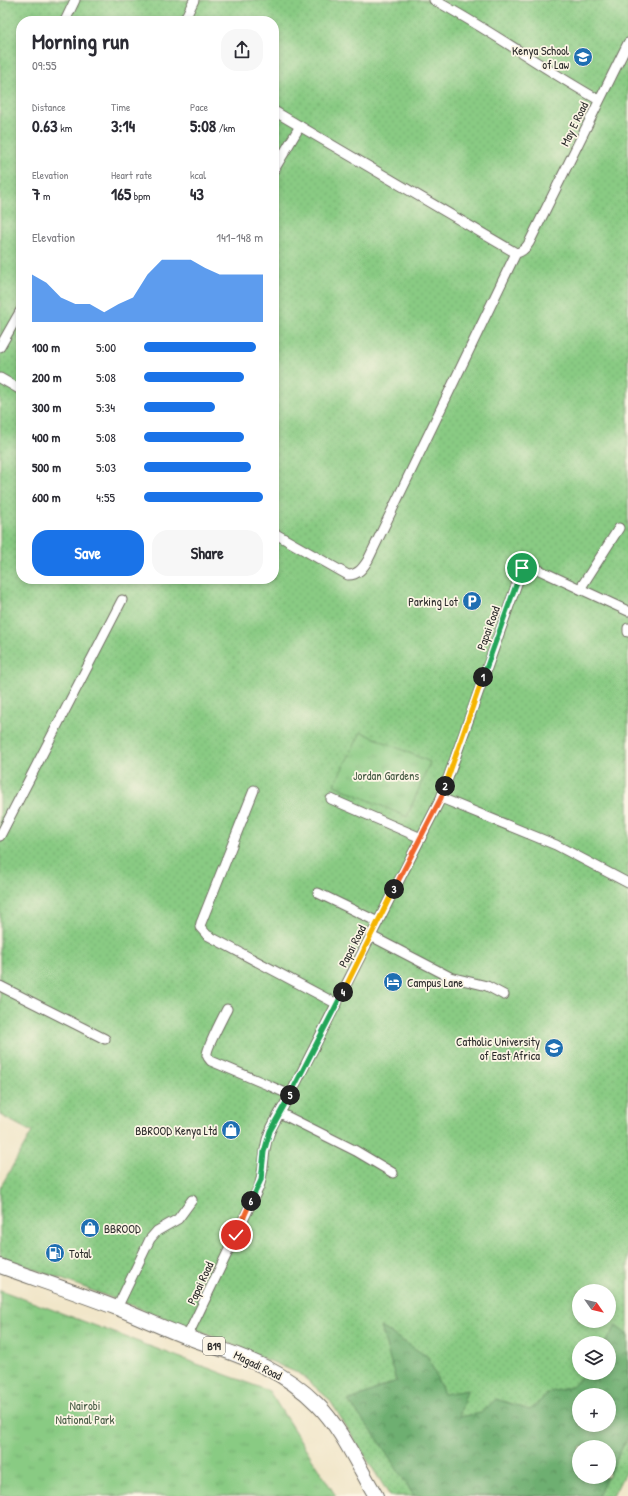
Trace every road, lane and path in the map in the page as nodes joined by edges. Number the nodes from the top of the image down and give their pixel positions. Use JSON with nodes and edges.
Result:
{"nodes":[{"id":1,"x":75,"y":0,"type":"edge"},
{"id":2,"x":194,"y":0,"type":"edge"},
{"id":3,"x":434,"y":0,"type":"edge"},
{"id":4,"x":67,"y":16,"type":"edge"},
{"id":5,"x":186,"y":16,"type":"edge"},
{"id":6,"x":628,"y":42,"type":"edge"},
{"id":7,"x":599,"y":100,"type":"junction"},
{"id":8,"x":279,"y":114,"type":"edge"},
{"id":9,"x":300,"y":126,"type":"junction"},
{"id":10,"x":279,"y":162,"type":"edge"},
{"id":11,"x":516,"y":253,"type":"junction"},
{"id":12,"x":16,"y":319,"type":"edge"},
{"id":13,"x":0,"y":347,"type":"edge"},
{"id":14,"x":0,"y":378,"type":"edge"},
{"id":15,"x":16,"y":387,"type":"edge"},
{"id":16,"x":619,"y":528,"type":"dead end"},
{"id":17,"x":279,"y":536,"type":"edge"},
{"id":18,"x":580,"y":589,"type":"junction"},
{"id":19,"x":122,"y":600,"type":"dead end"},
{"id":20,"x":628,"y":611,"type":"edge"},
{"id":21,"x":628,"y":628,"type":"edge"},
{"id":22,"x":628,"y":632,"type":"edge"},
{"id":23,"x":254,"y":790,"type":"dead end"},
{"id":24,"x":441,"y":798,"type":"junction"},
{"id":25,"x":332,"y":800,"type":"dead end"},
{"id":26,"x":0,"y":836,"type":"edge"},
{"id":27,"x":421,"y":838,"type":"junction"},
{"id":28,"x":628,"y":882,"type":"edge"},
{"id":29,"x":318,"y":893,"type":"dead end"},
{"id":30,"x":378,"y":922,"type":"junction"},
{"id":31,"x":370,"y":936,"type":"junction"},
{"id":32,"x":0,"y":986,"type":"edge"},
{"id":33,"x":504,"y":995,"type":"dead end"},
{"id":34,"x":337,"y":1004,"type":"junction"},
{"id":35,"x":226,"y":1009,"type":"dead end"},
{"id":36,"x":105,"y":1039,"type":"dead end"},
{"id":37,"x":290,"y":1095,"type":"junction"},
{"id":38,"x":280,"y":1113,"type":"junction"},
{"id":39,"x":393,"y":1173,"type":"dead end"},
{"id":40,"x":192,"y":1200,"type":"dead end"},
{"id":41,"x":0,"y":1266,"type":"edge"},
{"id":42,"x":117,"y":1308,"type":"junction"},
{"id":43,"x":187,"y":1337,"type":"junction"},
{"id":44,"x":376,"y":1496,"type":"edge"}],
"edges":[{"from":1,"to":4,"type":"street"},
{"from":2,"to":5,"type":"street"},
{"from":3,"to":7,"type":"street"},
{"from":6,"to":7,"type":"street","name":"May E Road"},
{"from":7,"to":11,"type":"street","name":"May E Road"},
{"from":8,"to":9,"type":"street"},
{"from":9,"to":10,"type":"street"},
{"from":9,"to":11,"type":"street"},
{"from":11,"to":17,"type":"street"},
{"from":12,"to":13,"type":"street"},
{"from":14,"to":15,"type":"street"},
{"from":16,"to":18,"type":"street"},
{"from":18,"to":20,"type":"street"},
{"from":18,"to":24,"type":"street","name":"Papai Road"},
{"from":19,"to":26,"type":"street"},
{"from":21,"to":22,"type":"street"},
{"from":23,"to":34,"type":"street"},
{"from":24,"to":27,"type":"street","name":"Papai Road"},
{"from":24,"to":28,"type":"street"},
{"from":25,"to":27,"type":"street"},
{"from":27,"to":30,"type":"street","name":"Papai Road"},
{"from":29,"to":30,"type":"street"},
{"from":30,"to":31,"type":"street","name":"Papai Road"},
{"from":31,"to":33,"type":"street"},
{"from":31,"to":34,"type":"street","name":"Papai Road"},
{"from":32,"to":36,"type":"street"},
{"from":34,"to":37,"type":"street","name":"Papai Road"},
{"from":35,"to":37,"type":"street"},
{"from":37,"to":38,"type":"street","name":"Papai Road"},
{"from":38,"to":39,"type":"street"},
{"from":38,"to":43,"type":"street","name":"Papai Road"},
{"from":40,"to":42,"type":"street"},
{"from":41,"to":42,"type":"highway","name":"Magadi Road","number":"B19"},
{"from":42,"to":43,"type":"highway","name":"Magadi Road","number":"B19"},
{"from":43,"to":44,"type":"highway","name":"Magadi Road","number":"B19"}]}
